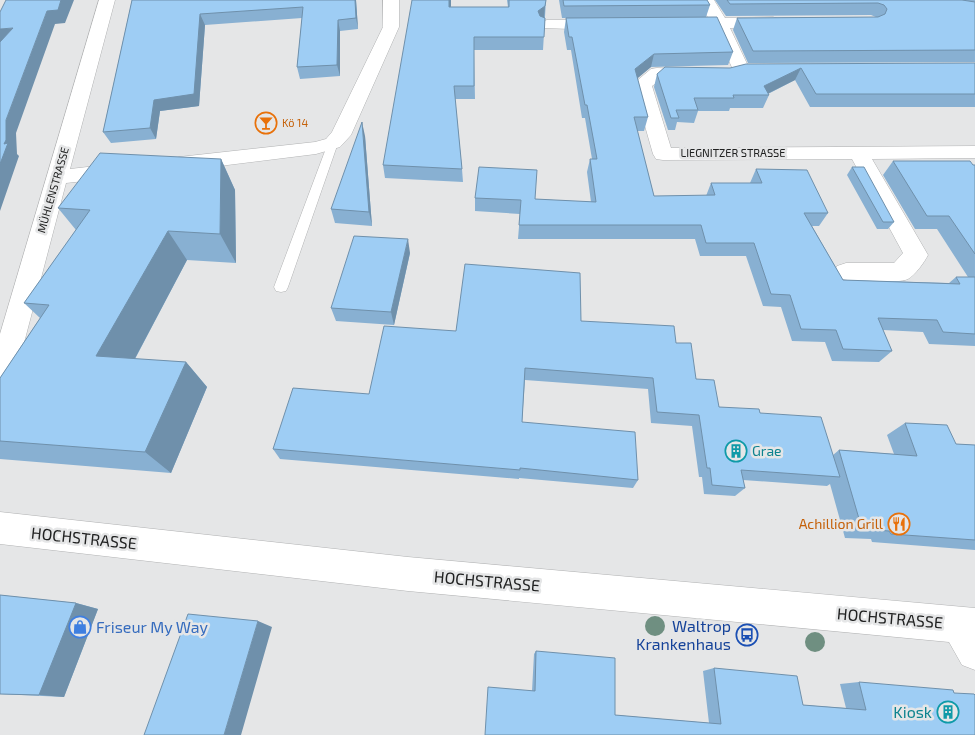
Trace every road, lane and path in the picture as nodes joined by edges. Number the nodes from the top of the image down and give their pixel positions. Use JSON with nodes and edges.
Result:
{"nodes":[{"id":1,"x":107,"y":0,"type":"edge"},
{"id":2,"x":391,"y":0,"type":"edge"},
{"id":3,"x":706,"y":0,"type":"edge"},
{"id":4,"x":720,"y":22,"type":"junction"},
{"id":5,"x":786,"y":22,"type":"edge"},
{"id":6,"x":547,"y":25,"type":"edge"},
{"id":7,"x":623,"y":25,"type":"edge"},
{"id":8,"x":671,"y":25,"type":"edge"},
{"id":9,"x":333,"y":144,"type":"junction"},
{"id":10,"x":858,"y":152,"type":"junction"},
{"id":11,"x":975,"y":152,"type":"edge"},
{"id":12,"x":56,"y":177,"type":"junction"},
{"id":13,"x":846,"y":272,"type":"dead end"},
{"id":14,"x":281,"y":287,"type":"dead end"},
{"id":15,"x":0,"y":381,"type":"edge"},
{"id":16,"x":0,"y":528,"type":"edge"},
{"id":17,"x":970,"y":634,"type":"edge"}],
"edges":[{"from":1,"to":12,"type":"street","name":"MÜHLENSTRASSE"},
{"from":2,"to":9,"type":"street"},
{"from":3,"to":4,"type":"street"},
{"from":4,"to":5,"type":"street"},
{"from":4,"to":8,"type":"street"},
{"from":4,"to":10,"type":"street","name":"LIEGNITZER STRASSE"},
{"from":6,"to":7,"type":"street"},
{"from":9,"to":12,"type":"street"},
{"from":9,"to":14,"type":"lane"},
{"from":10,"to":11,"type":"street","name":"LIEGNITZER STRASSE"},
{"from":10,"to":13,"type":"street"},
{"from":12,"to":15,"type":"street","name":"MÜHLENSTRASSE"},
{"from":16,"to":17,"type":"street","name":"HOCHSTRASSE"}]}
